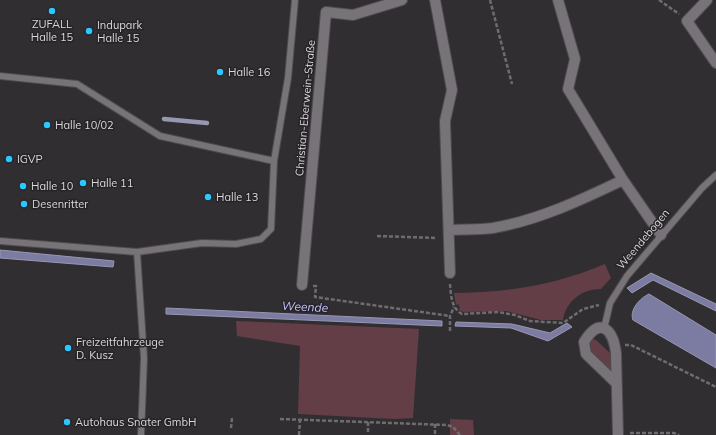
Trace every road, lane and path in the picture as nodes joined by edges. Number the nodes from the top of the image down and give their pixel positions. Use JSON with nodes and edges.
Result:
{"nodes":[{"id":1,"x":295,"y":0,"type":"edge"},
{"id":2,"x":402,"y":0,"type":"edge"},
{"id":3,"x":435,"y":0,"type":"edge"},
{"id":4,"x":490,"y":0,"type":"edge"},
{"id":5,"x":558,"y":0,"type":"edge"},
{"id":6,"x":659,"y":0,"type":"edge"},
{"id":7,"x":707,"y":0,"type":"edge"},
{"id":8,"x":679,"y":13,"type":"dead end"},
{"id":9,"x":716,"y":63,"type":"edge"},
{"id":10,"x":0,"y":76,"type":"edge"},
{"id":11,"x":512,"y":84,"type":"dead end"},
{"id":12,"x":274,"y":161,"type":"junction"},
{"id":13,"x":716,"y":175,"type":"edge"},
{"id":14,"x":623,"y":180,"type":"junction"},
{"id":15,"x":450,"y":234,"type":"junction"},
{"id":16,"x":661,"y":235,"type":"junction"},
{"id":17,"x":377,"y":236,"type":"dead end"},
{"id":18,"x":0,"y":241,"type":"edge"},
{"id":19,"x":137,"y":252,"type":"junction"},
{"id":20,"x":450,"y":273,"type":"joint"},
{"id":21,"x":302,"y":285,"type":"dead end"},
{"id":22,"x":315,"y":297,"type":"dead end"},
{"id":23,"x":610,"y":303,"type":"junction"},
{"id":24,"x":454,"y":307,"type":"junction"},
{"id":25,"x":450,"y":316,"type":"junction"},
{"id":26,"x":604,"y":329,"type":"junction"},
{"id":27,"x":450,"y":331,"type":"dead end"},
{"id":28,"x":615,"y":346,"type":"junction"},
{"id":29,"x":616,"y":383,"type":"junction"},
{"id":30,"x":716,"y":387,"type":"edge"},
{"id":31,"x":232,"y":418,"type":"dead end"},
{"id":32,"x":280,"y":419,"type":"dead end"},
{"id":33,"x":300,"y":420,"type":"junction"},
{"id":34,"x":368,"y":422,"type":"junction"},
{"id":35,"x":435,"y":424,"type":"junction"},
{"id":36,"x":231,"y":428,"type":"dead end"},
{"id":37,"x":368,"y":432,"type":"dead end"},
{"id":38,"x":435,"y":434,"type":"dead end"},
{"id":39,"x":618,"y":434,"type":"edge"},
{"id":40,"x":142,"y":435,"type":"edge"},
{"id":41,"x":299,"y":435,"type":"edge"},
{"id":42,"x":460,"y":435,"type":"edge"},
{"id":43,"x":679,"y":435,"type":"edge"}],
"edges":[{"from":1,"to":12,"type":"lane"},
{"from":2,"to":21,"type":"street","name":"Christian-Eberwein-Straße"},
{"from":3,"to":15,"type":"street"},
{"from":4,"to":11,"type":"path"},
{"from":5,"to":14,"type":"street"},
{"from":6,"to":8,"type":"path"},
{"from":7,"to":9,"type":"street"},
{"from":10,"to":12,"type":"lane"},
{"from":12,"to":19,"type":"lane"},
{"from":13,"to":16,"type":"lane","name":"Weendebogen"},
{"from":14,"to":15,"type":"street"},
{"from":14,"to":16,"type":"street"},
{"from":15,"to":17,"type":"path"},
{"from":15,"to":20,"type":"street"},
{"from":16,"to":23,"type":"lane","name":"Weendebogen"},
{"from":18,"to":19,"type":"lane"},
{"from":19,"to":40,"type":"lane"},
{"from":20,"to":24,"type":"path"},
{"from":22,"to":25,"type":"path"},
{"from":23,"to":24,"type":"path"},
{"from":23,"to":26,"type":"lane","name":"Weendebogen"},
{"from":24,"to":25,"type":"path"},
{"from":25,"to":27,"type":"path"},
{"from":26,"to":28,"type":"street"},
{"from":26,"to":29,"type":"street"},
{"from":28,"to":29,"type":"street"},
{"from":28,"to":30,"type":"path"},
{"from":29,"to":39,"type":"street"},
{"from":31,"to":36,"type":"path"},
{"from":32,"to":33,"type":"path"},
{"from":33,"to":34,"type":"path"},
{"from":33,"to":41,"type":"path"},
{"from":34,"to":35,"type":"path"},
{"from":34,"to":37,"type":"path"},
{"from":35,"to":38,"type":"path"},
{"from":35,"to":42,"type":"path"},
{"from":39,"to":43,"type":"path"}]}
